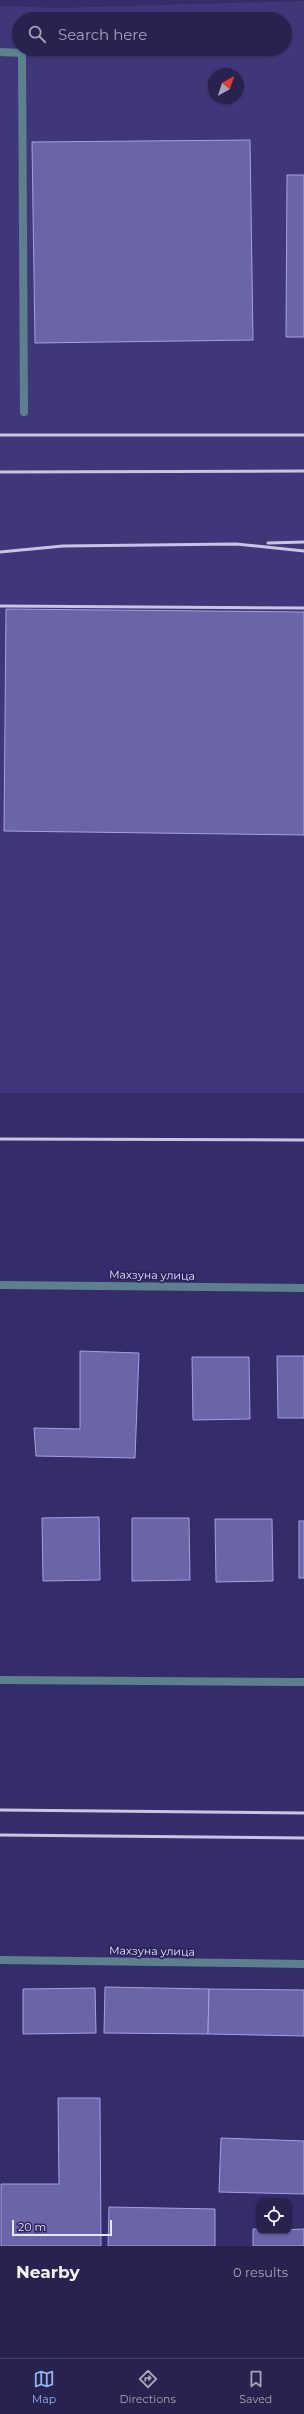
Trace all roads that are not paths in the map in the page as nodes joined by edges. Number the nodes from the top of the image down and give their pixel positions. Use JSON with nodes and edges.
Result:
{"nodes":[{"id":1,"x":0,"y":52,"type":"edge"},
{"id":2,"x":12,"y":53,"type":"edge"},
{"id":3,"x":22,"y":56,"type":"edge"},
{"id":4,"x":24,"y":412,"type":"dead end"},
{"id":5,"x":0,"y":1285,"type":"edge"},
{"id":6,"x":304,"y":1288,"type":"edge"},
{"id":7,"x":0,"y":1680,"type":"edge"},
{"id":8,"x":304,"y":1682,"type":"edge"},
{"id":9,"x":0,"y":1960,"type":"edge"},
{"id":10,"x":304,"y":1964,"type":"edge"}],
"edges":[{"from":1,"to":2,"type":"street"},
{"from":3,"to":4,"type":"street"},
{"from":5,"to":6,"type":"street","name":"Махзуна улица"},
{"from":7,"to":8,"type":"street"},
{"from":9,"to":10,"type":"street","name":"Махзуна улица"}]}
